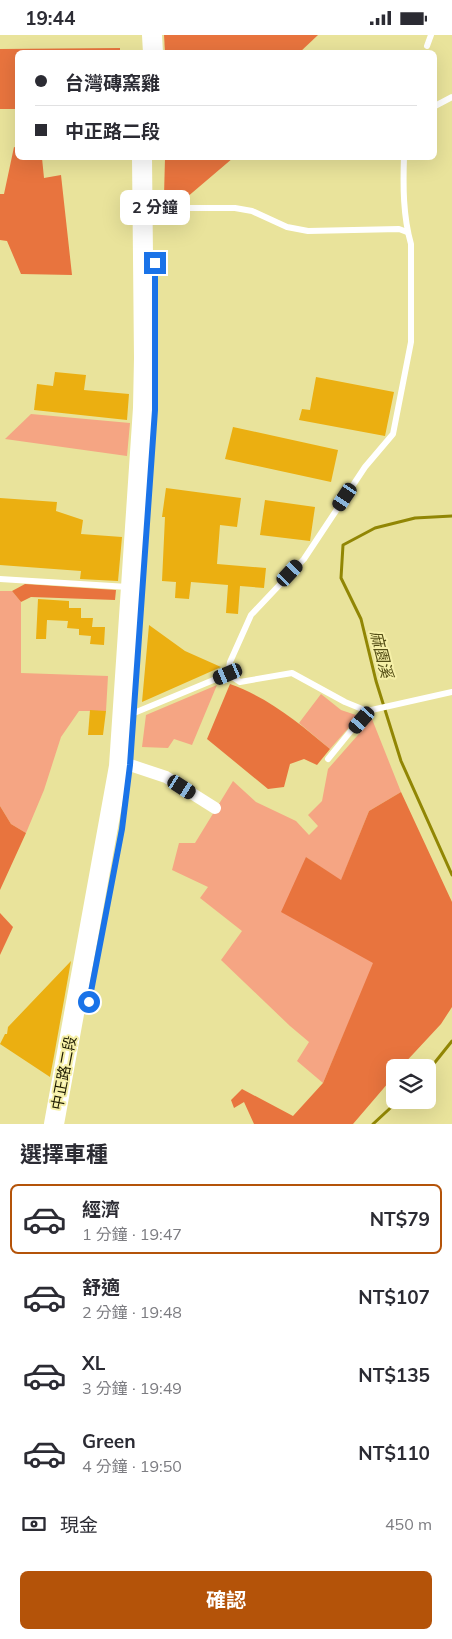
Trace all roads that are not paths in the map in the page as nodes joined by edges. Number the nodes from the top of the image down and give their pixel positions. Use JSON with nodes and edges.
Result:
{"nodes":[{"id":1,"x":140,"y":35,"type":"edge"},
{"id":2,"x":152,"y":35,"type":"edge"},
{"id":3,"x":431,"y":35,"type":"edge"},
{"id":4,"x":427,"y":46,"type":"dead end"},
{"id":5,"x":141,"y":50,"type":"edge"},
{"id":6,"x":153,"y":50,"type":"edge"},
{"id":7,"x":452,"y":97,"type":"edge"},
{"id":8,"x":437,"y":105,"type":"edge"},
{"id":9,"x":142,"y":160,"type":"edge"},
{"id":10,"x":154,"y":160,"type":"edge"},
{"id":11,"x":404,"y":160,"type":"edge"},
{"id":12,"x":155,"y":209,"type":"junction"},
{"id":13,"x":407,"y":233,"type":"junction"},
{"id":14,"x":0,"y":579,"type":"edge"},
{"id":15,"x":132,"y":587,"type":"junction"},
{"id":16,"x":228,"y":674,"type":"junction"},
{"id":17,"x":452,"y":692,"type":"edge"},
{"id":18,"x":368,"y":711,"type":"junction"},
{"id":19,"x":134,"y":713,"type":"junction"},
{"id":20,"x":328,"y":759,"type":"dead end"},
{"id":21,"x":130,"y":765,"type":"junction"},
{"id":22,"x":215,"y":808,"type":"dead end"},
{"id":23,"x":57,"y":1109,"type":"edge"}],
"edges":[{"from":1,"to":5,"type":"main road"},
{"from":2,"to":6,"type":"main road"},
{"from":3,"to":4,"type":"lane"},
{"from":7,"to":8,"type":"lane"},
{"from":9,"to":15,"type":"main road","name":"中正路二段"},
{"from":10,"to":12,"type":"main road","name":"中正路二段"},
{"from":11,"to":13,"type":"lane"},
{"from":12,"to":13,"type":"lane"},
{"from":12,"to":19,"type":"main road","name":"中正路二段"},
{"from":13,"to":16,"type":"lane"},
{"from":14,"to":15,"type":"lane"},
{"from":15,"to":23,"type":"main road","name":"中正路二段"},
{"from":16,"to":18,"type":"lane"},
{"from":16,"to":19,"type":"lane"},
{"from":17,"to":18,"type":"lane"},
{"from":18,"to":20,"type":"lane"},
{"from":19,"to":21,"type":"main road","name":"中正路二段"},
{"from":21,"to":22,"type":"street"},
{"from":21,"to":23,"type":"main road","name":"中正路二段"}]}
